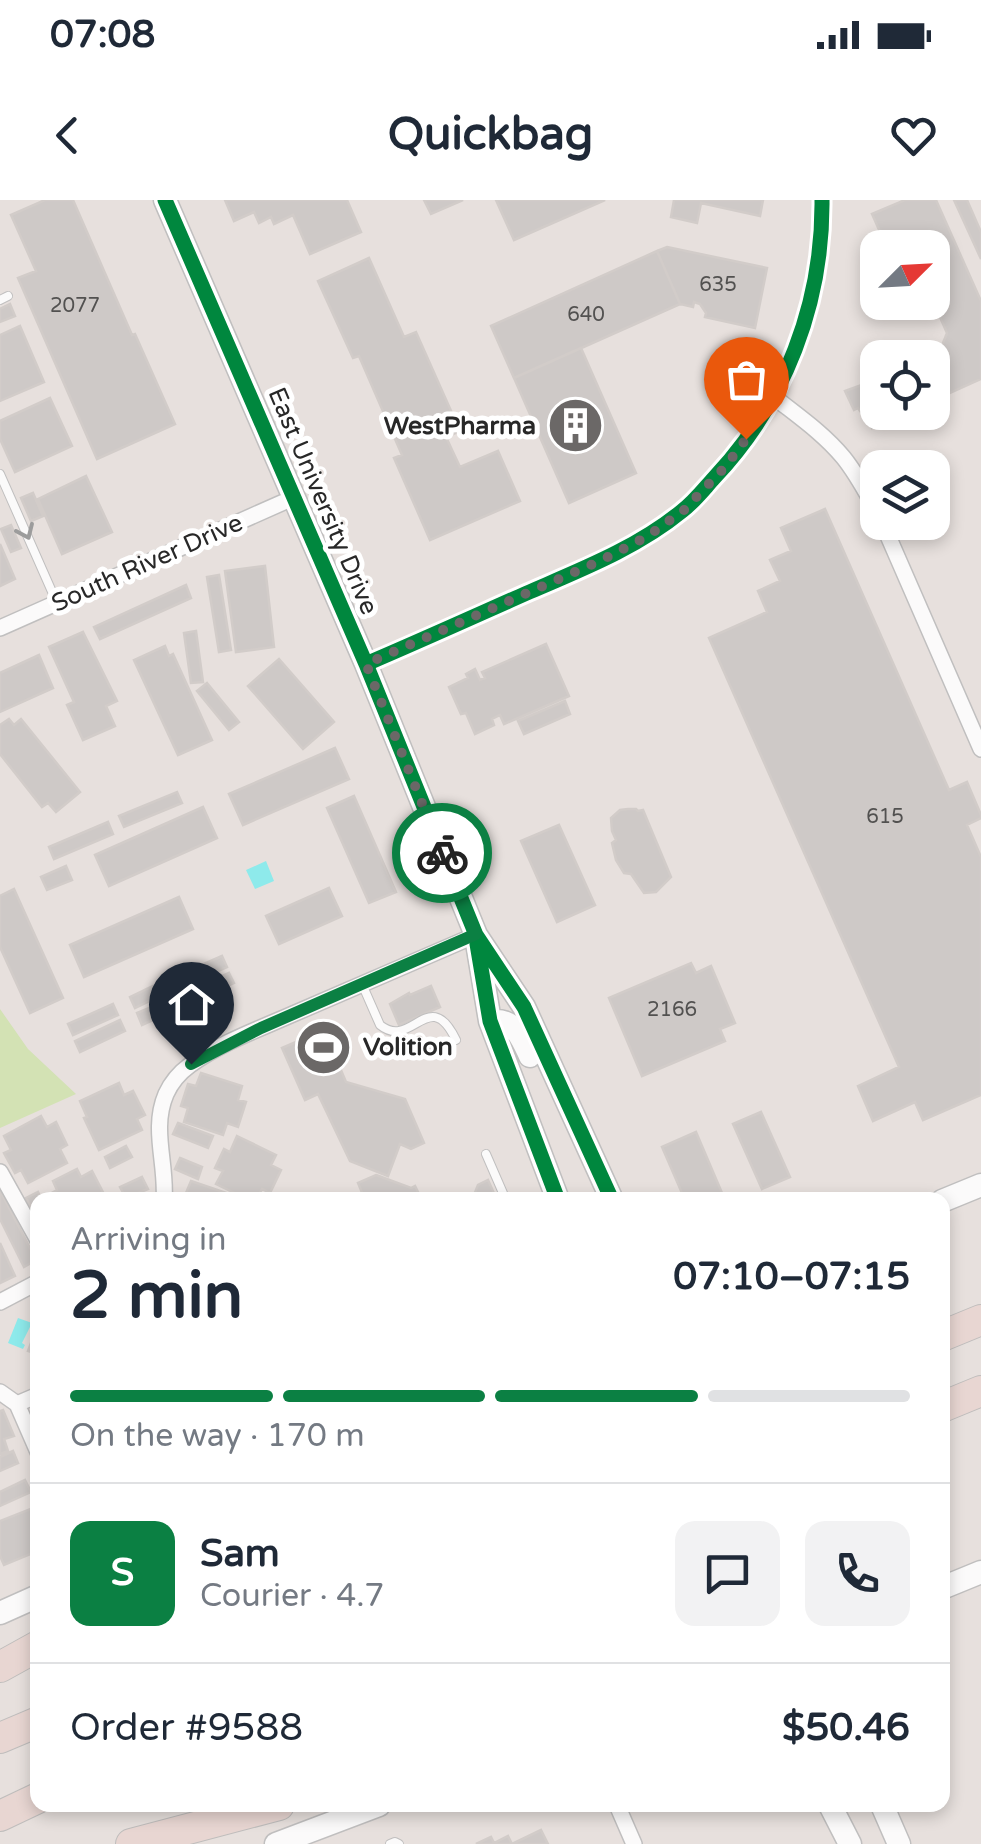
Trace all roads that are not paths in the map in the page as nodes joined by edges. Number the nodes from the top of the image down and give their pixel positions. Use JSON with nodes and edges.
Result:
{"nodes":[{"id":1,"x":165,"y":200,"type":"edge"},
{"id":2,"x":822,"y":200,"type":"edge"},
{"id":3,"x":774,"y":397,"type":"junction"},
{"id":4,"x":0,"y":474,"type":"edge"},
{"id":5,"x":860,"y":481,"type":"edge"},
{"id":6,"x":4,"y":495,"type":"edge"},
{"id":7,"x":295,"y":497,"type":"junction"},
{"id":8,"x":890,"y":540,"type":"edge"},
{"id":9,"x":57,"y":603,"type":"junction"},
{"id":10,"x":0,"y":628,"type":"edge"},
{"id":11,"x":366,"y":664,"type":"junction"},
{"id":12,"x":981,"y":750,"type":"edge"},
{"id":13,"x":476,"y":934,"type":"junction"},
{"id":14,"x":362,"y":984,"type":"junction"},
{"id":15,"x":490,"y":1020,"type":"junction"},
{"id":16,"x":456,"y":1040,"type":"dead end"},
{"id":17,"x":584,"y":1137,"type":"junction"},
{"id":18,"x":486,"y":1154,"type":"dead end"},
{"id":19,"x":0,"y":1172,"type":"edge"},
{"id":20,"x":981,"y":1185,"type":"edge"},
{"id":21,"x":164,"y":1192,"type":"edge"},
{"id":22,"x":503,"y":1192,"type":"edge"},
{"id":23,"x":555,"y":1192,"type":"edge"},
{"id":24,"x":608,"y":1192,"type":"edge"},
{"id":25,"x":950,"y":1199,"type":"edge"},
{"id":26,"x":30,"y":1226,"type":"edge"},
{"id":27,"x":30,"y":1286,"type":"edge"},
{"id":28,"x":0,"y":1302,"type":"edge"},
{"id":29,"x":981,"y":1320,"type":"edge"},
{"id":30,"x":950,"y":1333,"type":"edge"},
{"id":31,"x":981,"y":1391,"type":"edge"},
{"id":32,"x":0,"y":1392,"type":"edge"},
{"id":33,"x":30,"y":1398,"type":"edge"},
{"id":34,"x":17,"y":1404,"type":"junction"},
{"id":35,"x":950,"y":1405,"type":"edge"},
{"id":36,"x":30,"y":1434,"type":"edge"},
{"id":37,"x":981,"y":1572,"type":"edge"},
{"id":38,"x":950,"y":1585,"type":"edge"},
{"id":39,"x":30,"y":1600,"type":"edge"},
{"id":40,"x":0,"y":1613,"type":"edge"},
{"id":41,"x":30,"y":1650,"type":"edge"},
{"id":42,"x":0,"y":1667,"type":"edge"},
{"id":43,"x":30,"y":1725,"type":"edge"},
{"id":44,"x":0,"y":1738,"type":"edge"},
{"id":45,"x":30,"y":1802,"type":"edge"},
{"id":46,"x":252,"y":1812,"type":"edge"},
{"id":47,"x":361,"y":1812,"type":"edge"},
{"id":48,"x":620,"y":1812,"type":"edge"},
{"id":49,"x":834,"y":1812,"type":"edge"},
{"id":50,"x":885,"y":1812,"type":"edge"},
{"id":51,"x":0,"y":1816,"type":"edge"},
{"id":52,"x":290,"y":1842,"type":"edge"},
{"id":53,"x":131,"y":1844,"type":"edge"},
{"id":54,"x":390,"y":1844,"type":"edge"},
{"id":55,"x":400,"y":1844,"type":"edge"},
{"id":56,"x":634,"y":1844,"type":"edge"},
{"id":57,"x":850,"y":1844,"type":"edge"},
{"id":58,"x":900,"y":1844,"type":"edge"}],
"edges":[{"from":1,"to":7,"type":"main road","name":"East University Drive"},
{"from":2,"to":3,"type":"street"},
{"from":3,"to":5,"type":"street"},
{"from":3,"to":11,"type":"street"},
{"from":4,"to":6,"type":"lane"},
{"from":6,"to":9,"type":"lane","one_way":true},
{"from":7,"to":9,"type":"street","name":"South River Drive"},
{"from":7,"to":11,"type":"main road","name":"East University Drive"},
{"from":8,"to":12,"type":"street"},
{"from":9,"to":10,"type":"street","name":"South River Drive"},
{"from":11,"to":13,"type":"main road","name":"East University Drive"},
{"from":13,"to":14,"type":"street"},
{"from":13,"to":15,"type":"main road","name":"East University Drive"},
{"from":13,"to":17,"type":"main road","name":"East University Drive"},
{"from":14,"to":16,"type":"lane"},
{"from":14,"to":21,"type":"street"},
{"from":15,"to":17,"type":"main road"},
{"from":15,"to":23,"type":"main road","name":"East University Drive"},
{"from":17,"to":24,"type":"main road","name":"East University Drive"},
{"from":18,"to":22,"type":"lane"},
{"from":19,"to":26,"type":"street"},
{"from":20,"to":25,"type":"main road"},
{"from":27,"to":28,"type":"street"},
{"from":29,"to":30,"type":"highway"},
{"from":31,"to":35,"type":"highway"},
{"from":32,"to":34,"type":"street"},
{"from":33,"to":34,"type":"street"},
{"from":34,"to":36,"type":"street"},
{"from":37,"to":38,"type":"main road"},
{"from":39,"to":40,"type":"main road"},
{"from":41,"to":42,"type":"highway"},
{"from":43,"to":44,"type":"highway"},
{"from":45,"to":51,"type":"highway"},
{"from":46,"to":53,"type":"highway"},
{"from":47,"to":52,"type":"main road"},
{"from":48,"to":56,"type":"street"},
{"from":49,"to":57,"type":"main road"},
{"from":50,"to":58,"type":"main road"},
{"from":54,"to":55,"type":"lane"}]}
